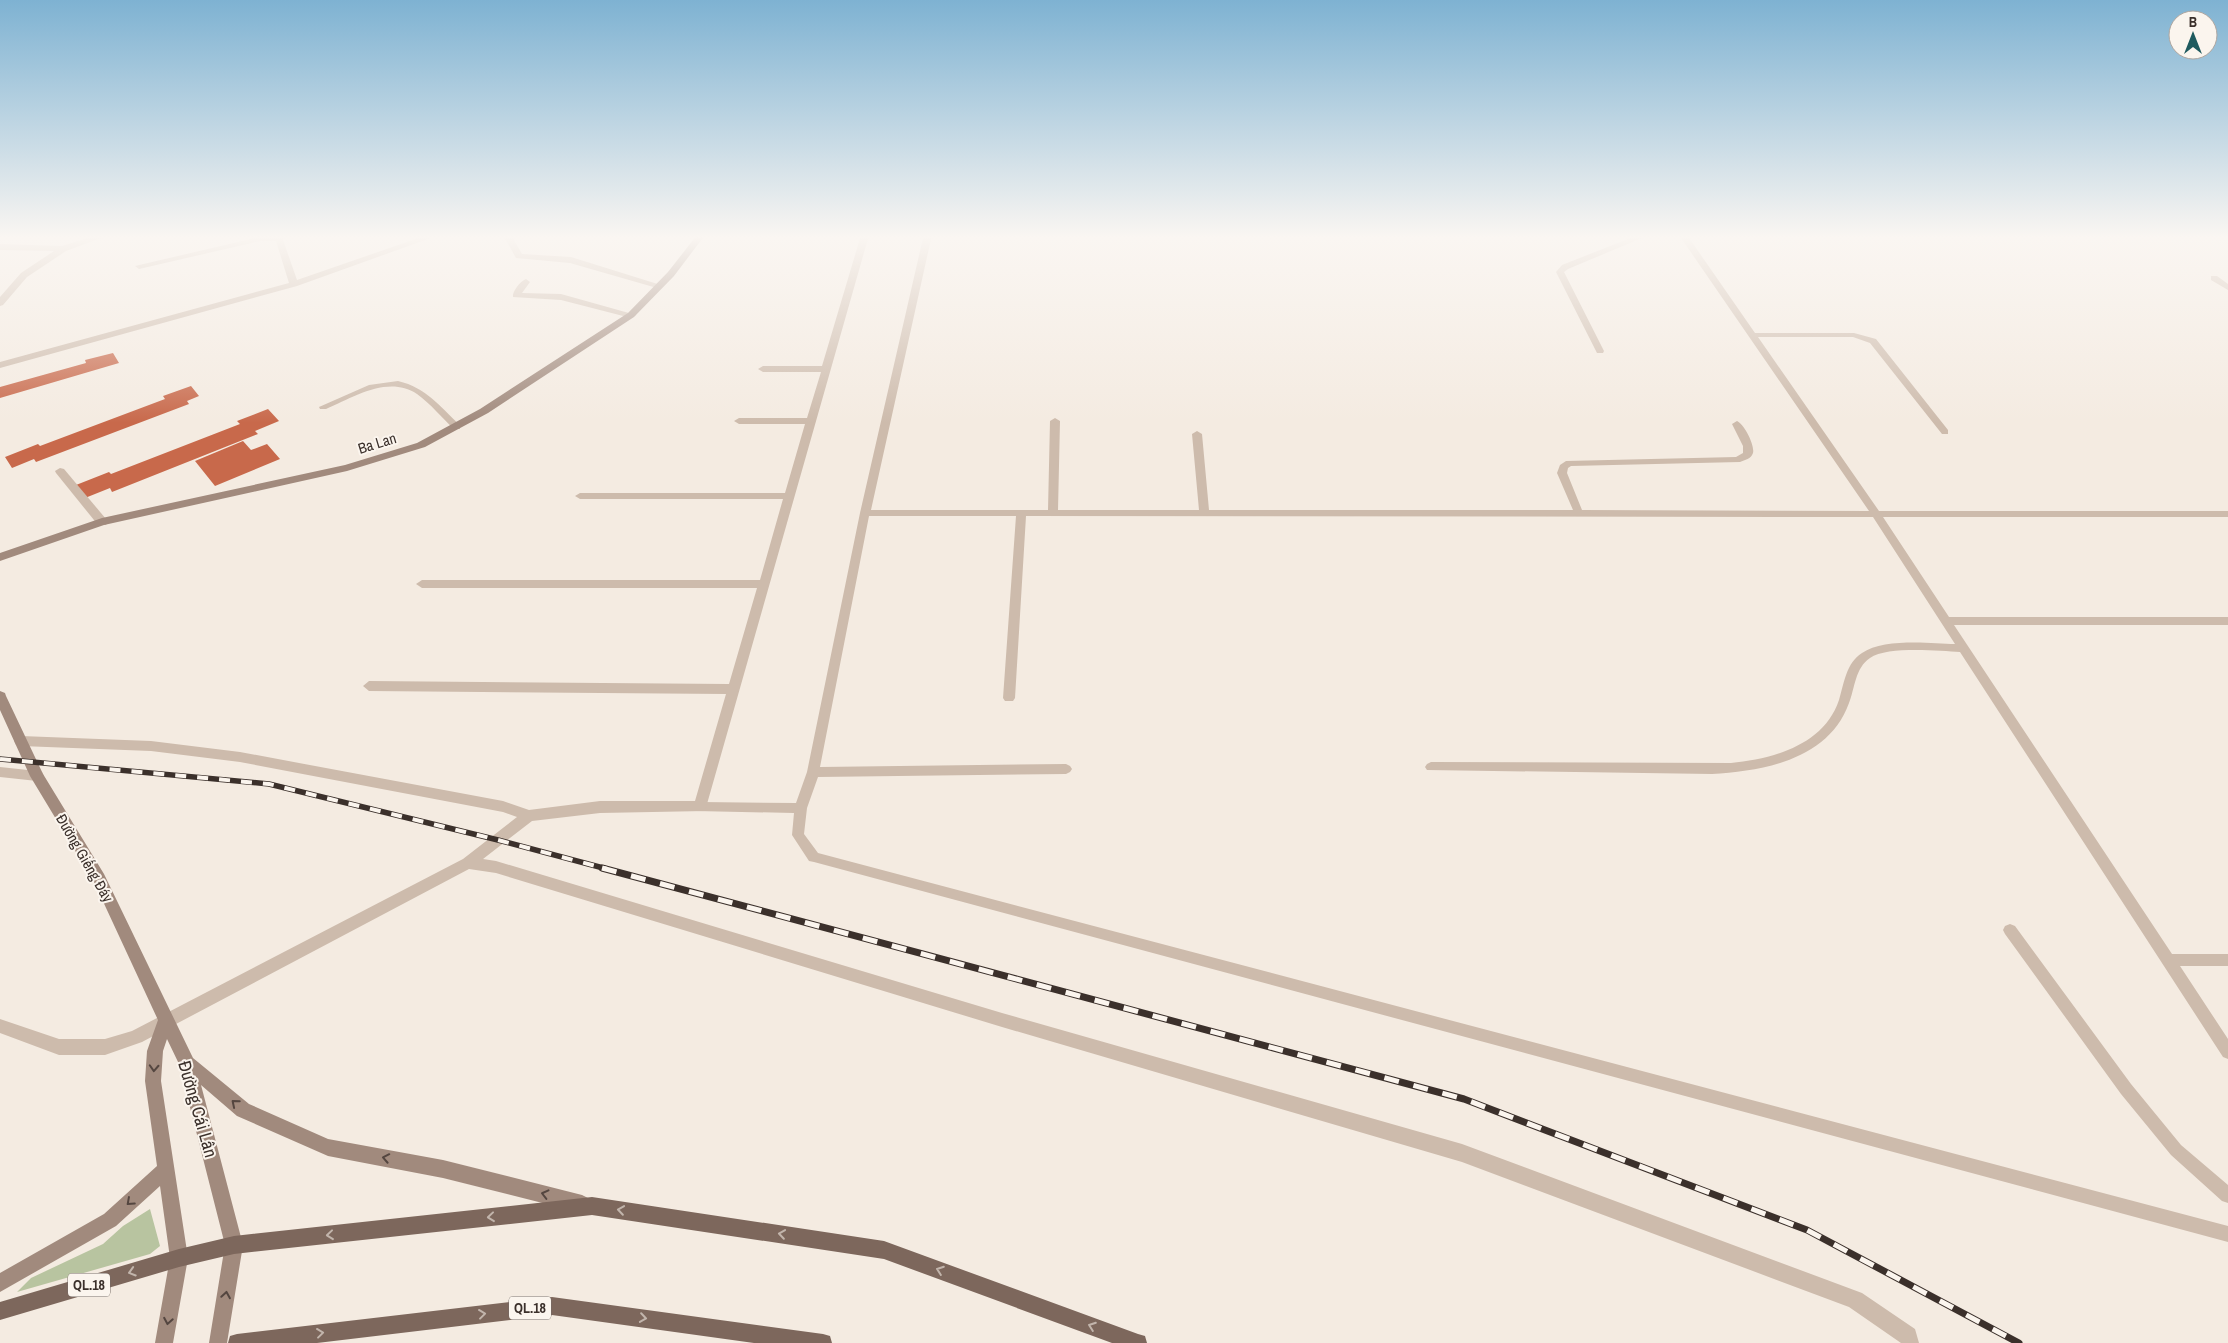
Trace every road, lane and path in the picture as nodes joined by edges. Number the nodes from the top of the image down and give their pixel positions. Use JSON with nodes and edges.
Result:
{"nodes":[{"id":1,"x":244,"y":298,"type":"edge"},
{"id":2,"x":565,"y":298,"type":"edge"},
{"id":3,"x":648,"y":298,"type":"edge"},
{"id":4,"x":847,"y":298,"type":"edge"},
{"id":5,"x":914,"y":298,"type":"edge"},
{"id":6,"x":1573,"y":298,"type":"edge"},
{"id":7,"x":1727,"y":298,"type":"edge"},
{"id":8,"x":630,"y":315,"type":"junction"},
{"id":9,"x":1753,"y":335,"type":"junction"},
{"id":10,"x":1600,"y":351,"type":"dead end"},
{"id":11,"x":0,"y":365,"type":"edge"},
{"id":12,"x":763,"y":369,"type":"dead end"},
{"id":13,"x":826,"y":369,"type":"junction"},
{"id":14,"x":323,"y":407,"type":"dead end"},
{"id":15,"x":739,"y":421,"type":"dead end"},
{"id":16,"x":812,"y":421,"type":"junction"},
{"id":17,"x":1056,"y":421,"type":"dead end"},
{"id":18,"x":1736,"y":424,"type":"dead end"},
{"id":19,"x":457,"y":427,"type":"junction"},
{"id":20,"x":1944,"y":432,"type":"dead end"},
{"id":21,"x":1197,"y":434,"type":"dead end"},
{"id":22,"x":60,"y":471,"type":"dead end"},
{"id":23,"x":580,"y":496,"type":"dead end"},
{"id":24,"x":790,"y":496,"type":"junction"},
{"id":25,"x":865,"y":513,"type":"junction"},
{"id":26,"x":1021,"y":514,"type":"junction"},
{"id":27,"x":1053,"y":514,"type":"junction"},
{"id":28,"x":1204,"y":514,"type":"junction"},
{"id":29,"x":1579,"y":514,"type":"junction"},
{"id":30,"x":1876,"y":514,"type":"junction"},
{"id":31,"x":2228,"y":514,"type":"edge"},
{"id":32,"x":102,"y":522,"type":"junction"},
{"id":33,"x":0,"y":557,"type":"edge"},
{"id":34,"x":422,"y":584,"type":"dead end"},
{"id":35,"x":764,"y":584,"type":"junction"},
{"id":36,"x":1947,"y":621,"type":"junction"},
{"id":37,"x":2228,"y":621,"type":"edge"},
{"id":38,"x":1964,"y":648,"type":"junction"},
{"id":39,"x":369,"y":686,"type":"dead end"},
{"id":40,"x":734,"y":689,"type":"junction"},
{"id":41,"x":1009,"y":698,"type":"dead end"},
{"id":42,"x":1,"y":700,"type":"edge"},
{"id":43,"x":21,"y":741,"type":"junction"},
{"id":44,"x":1431,"y":767,"type":"dead end"},
{"id":45,"x":1066,"y":769,"type":"dead end"},
{"id":46,"x":0,"y":772,"type":"edge"},
{"id":47,"x":813,"y":772,"type":"junction"},
{"id":48,"x":37,"y":776,"type":"junction"},
{"id":49,"x":700,"y":807,"type":"junction"},
{"id":50,"x":801,"y":808,"type":"junction"},
{"id":51,"x":529,"y":816,"type":"junction"},
{"id":52,"x":468,"y":863,"type":"junction"},
{"id":53,"x":2010,"y":930,"type":"dead end"},
{"id":54,"x":2168,"y":960,"type":"junction"},
{"id":55,"x":2228,"y":960,"type":"edge"},
{"id":56,"x":166,"y":1022,"type":"junction"},
{"id":57,"x":0,"y":1026,"type":"edge"},
{"id":58,"x":2228,"y":1052,"type":"edge"},
{"id":59,"x":187,"y":1063,"type":"junction"},
{"id":60,"x":166,"y":1169,"type":"junction"},
{"id":61,"x":2228,"y":1195,"type":"edge"},
{"id":62,"x":592,"y":1206,"type":"junction"},
{"id":63,"x":2228,"y":1234,"type":"edge"},
{"id":64,"x":234,"y":1245,"type":"junction"},
{"id":65,"x":179,"y":1258,"type":"junction"},
{"id":66,"x":0,"y":1283,"type":"edge"},
{"id":67,"x":0,"y":1311,"type":"edge"},
{"id":68,"x":164,"y":1343,"type":"edge"},
{"id":69,"x":218,"y":1343,"type":"edge"},
{"id":70,"x":237,"y":1343,"type":"edge"},
{"id":71,"x":823,"y":1343,"type":"edge"},
{"id":72,"x":1138,"y":1343,"type":"edge"},
{"id":73,"x":1910,"y":1343,"type":"edge"}],
"edges":[{"from":1,"to":11,"type":"street"},
{"from":2,"to":8,"type":"street"},
{"from":3,"to":8,"type":"main road","name":"Ba Lan"},
{"from":4,"to":13,"type":"street"},
{"from":5,"to":25,"type":"lane"},
{"from":6,"to":10,"type":"lane"},
{"from":7,"to":9,"type":"lane"},
{"from":8,"to":19,"type":"main road","name":"Ba Lan"},
{"from":9,"to":20,"type":"lane"},
{"from":9,"to":30,"type":"lane"},
{"from":12,"to":13,"type":"street"},
{"from":13,"to":16,"type":"street"},
{"from":14,"to":19,"type":"lane"},
{"from":15,"to":16,"type":"street"},
{"from":16,"to":24,"type":"street"},
{"from":17,"to":27,"type":"lane"},
{"from":18,"to":29,"type":"lane"},
{"from":19,"to":32,"type":"main road","name":"Ba Lan"},
{"from":21,"to":28,"type":"lane"},
{"from":22,"to":32,"type":"street"},
{"from":23,"to":24,"type":"street"},
{"from":24,"to":35,"type":"street"},
{"from":25,"to":26,"type":"lane"},
{"from":25,"to":47,"type":"lane"},
{"from":26,"to":27,"type":"lane"},
{"from":26,"to":41,"type":"lane"},
{"from":27,"to":28,"type":"lane"},
{"from":28,"to":29,"type":"lane"},
{"from":29,"to":30,"type":"lane"},
{"from":30,"to":31,"type":"lane"},
{"from":30,"to":36,"type":"lane"},
{"from":32,"to":33,"type":"main road","name":"Ba Lan"},
{"from":34,"to":35,"type":"street"},
{"from":35,"to":40,"type":"street"},
{"from":36,"to":37,"type":"lane"},
{"from":36,"to":38,"type":"lane"},
{"from":38,"to":44,"type":"lane"},
{"from":38,"to":54,"type":"lane"},
{"from":39,"to":40,"type":"street"},
{"from":40,"to":49,"type":"street"},
{"from":42,"to":43,"type":"main road","name":"Đường Giếng Đáy"},
{"from":43,"to":48,"type":"main road","name":"Đường Giếng Đáy"},
{"from":43,"to":51,"type":"street"},
{"from":45,"to":47,"type":"lane"},
{"from":46,"to":48,"type":"street"},
{"from":47,"to":50,"type":"lane"},
{"from":48,"to":56,"type":"main road","name":"Đường Giếng Đáy"},
{"from":49,"to":50,"type":"lane"},
{"from":49,"to":51,"type":"street"},
{"from":50,"to":63,"type":"lane"},
{"from":51,"to":52,"type":"street"},
{"from":52,"to":56,"type":"street"},
{"from":52,"to":73,"type":"street"},
{"from":53,"to":61,"type":"lane"},
{"from":54,"to":55,"type":"lane"},
{"from":54,"to":58,"type":"lane"},
{"from":56,"to":57,"type":"street"},
{"from":56,"to":59,"type":"main road","name":"Đường Cái Lân"},
{"from":56,"to":60,"type":"main road","name":"Đường Cái Lân","one_way":true},
{"from":62,"to":59,"type":"main road","one_way":true},
{"from":59,"to":64,"type":"main road","name":"Đường Cái Lân"},
{"from":60,"to":65,"type":"main road","name":"Đường Cái Lân"},
{"from":60,"to":66,"type":"main road","one_way":true},
{"from":62,"to":64,"type":"main road","number":"QL.18","one_way":true},
{"from":72,"to":62,"type":"main road","number":"QL.18","one_way":true},
{"from":64,"to":65,"type":"main road","number":"QL.18"},
{"from":69,"to":64,"type":"main road","name":"Đường Cái Lân","one_way":true},
{"from":65,"to":67,"type":"main road","number":"QL.18","one_way":true},
{"from":65,"to":68,"type":"main road","name":"Đường Cái Lân","one_way":true},
{"from":70,"to":71,"type":"main road","number":"QL.18","one_way":true}]}
